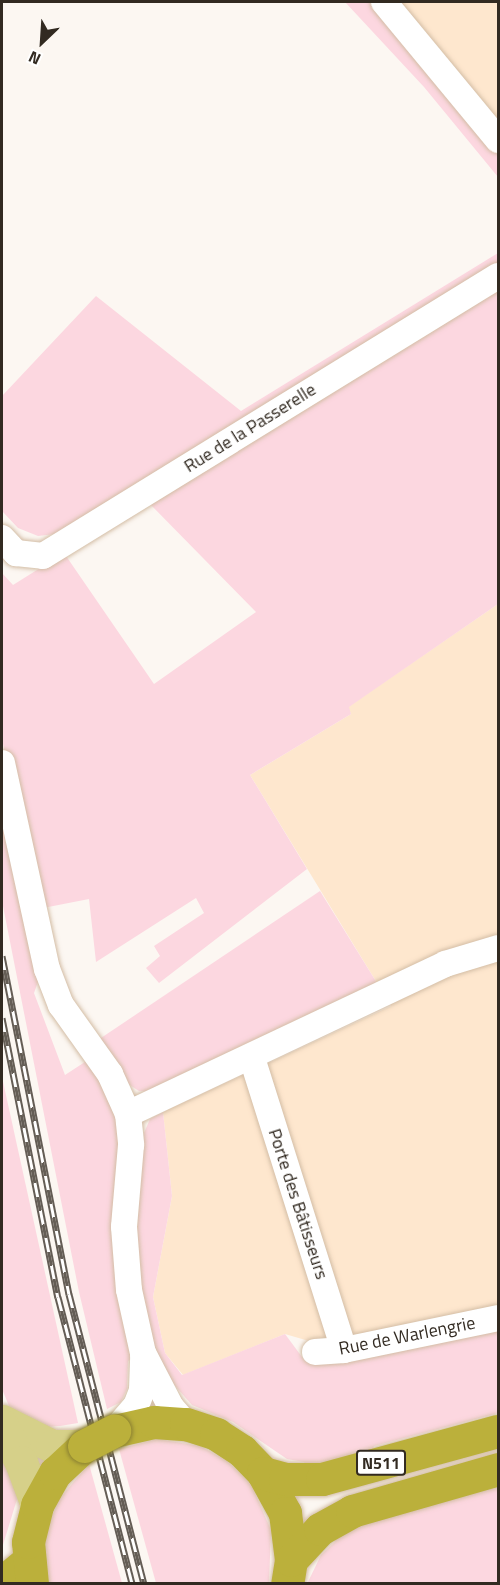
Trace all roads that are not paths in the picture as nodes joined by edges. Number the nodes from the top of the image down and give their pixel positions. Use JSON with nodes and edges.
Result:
{"nodes":[{"id":1,"x":384,"y":2,"type":"edge"},
{"id":2,"x":498,"y":140,"type":"edge"},
{"id":3,"x":498,"y":276,"type":"edge"},
{"id":4,"x":2,"y":538,"type":"edge"},
{"id":5,"x":2,"y":763,"type":"edge"},
{"id":6,"x":498,"y":948,"type":"edge"},
{"id":7,"x":252,"y":1058,"type":"junction"},
{"id":8,"x":128,"y":1114,"type":"junction"},
{"id":9,"x":498,"y":1318,"type":"edge"},
{"id":10,"x":344,"y":1350,"type":"junction"},
{"id":11,"x":315,"y":1352,"type":"dead end"},
{"id":12,"x":144,"y":1353,"type":"junction"},
{"id":13,"x":2,"y":1421,"type":"edge"},
{"id":14,"x":186,"y":1425,"type":"junction"},
{"id":15,"x":2,"y":1426,"type":"edge"},
{"id":16,"x":114,"y":1431,"type":"junction"},
{"id":17,"x":498,"y":1431,"type":"edge"},
{"id":18,"x":84,"y":1446,"type":"junction"},
{"id":19,"x":498,"y":1469,"type":"edge"},
{"id":20,"x":263,"y":1473,"type":"junction"},
{"id":21,"x":37,"y":1505,"type":"junction"},
{"id":22,"x":289,"y":1572,"type":"edge"},
{"id":23,"x":30,"y":1573,"type":"edge"},
{"id":24,"x":2,"y":1583,"type":"edge"}],
"edges":[{"from":1,"to":2,"type":"street"},
{"from":3,"to":4,"type":"street","name":"Rue de la Passerelle"},
{"from":5,"to":8,"type":"street"},
{"from":6,"to":7,"type":"street"},
{"from":7,"to":8,"type":"street"},
{"from":7,"to":10,"type":"street","name":"Porte des Bâtisseurs"},
{"from":8,"to":12,"type":"street"},
{"from":9,"to":10,"type":"street","name":"Rue de Warlengrie"},
{"from":10,"to":11,"type":"street","name":"Rue de Warlengrie"},
{"from":12,"to":14,"type":"street"},
{"from":12,"to":16,"type":"street"},
{"from":13,"to":18,"type":"main road"},
{"from":14,"to":16,"type":"highway"},
{"from":14,"to":20,"type":"highway"},
{"from":15,"to":21,"type":"main road"},
{"from":16,"to":18,"type":"highway","bridge":true},
{"from":17,"to":20,"type":"highway","number":"N511"},
{"from":18,"to":21,"type":"highway"},
{"from":19,"to":22,"type":"highway","number":"N511"},
{"from":20,"to":22,"type":"highway"},
{"from":21,"to":23,"type":"highway"},
{"from":23,"to":24,"type":"highway"}]}
